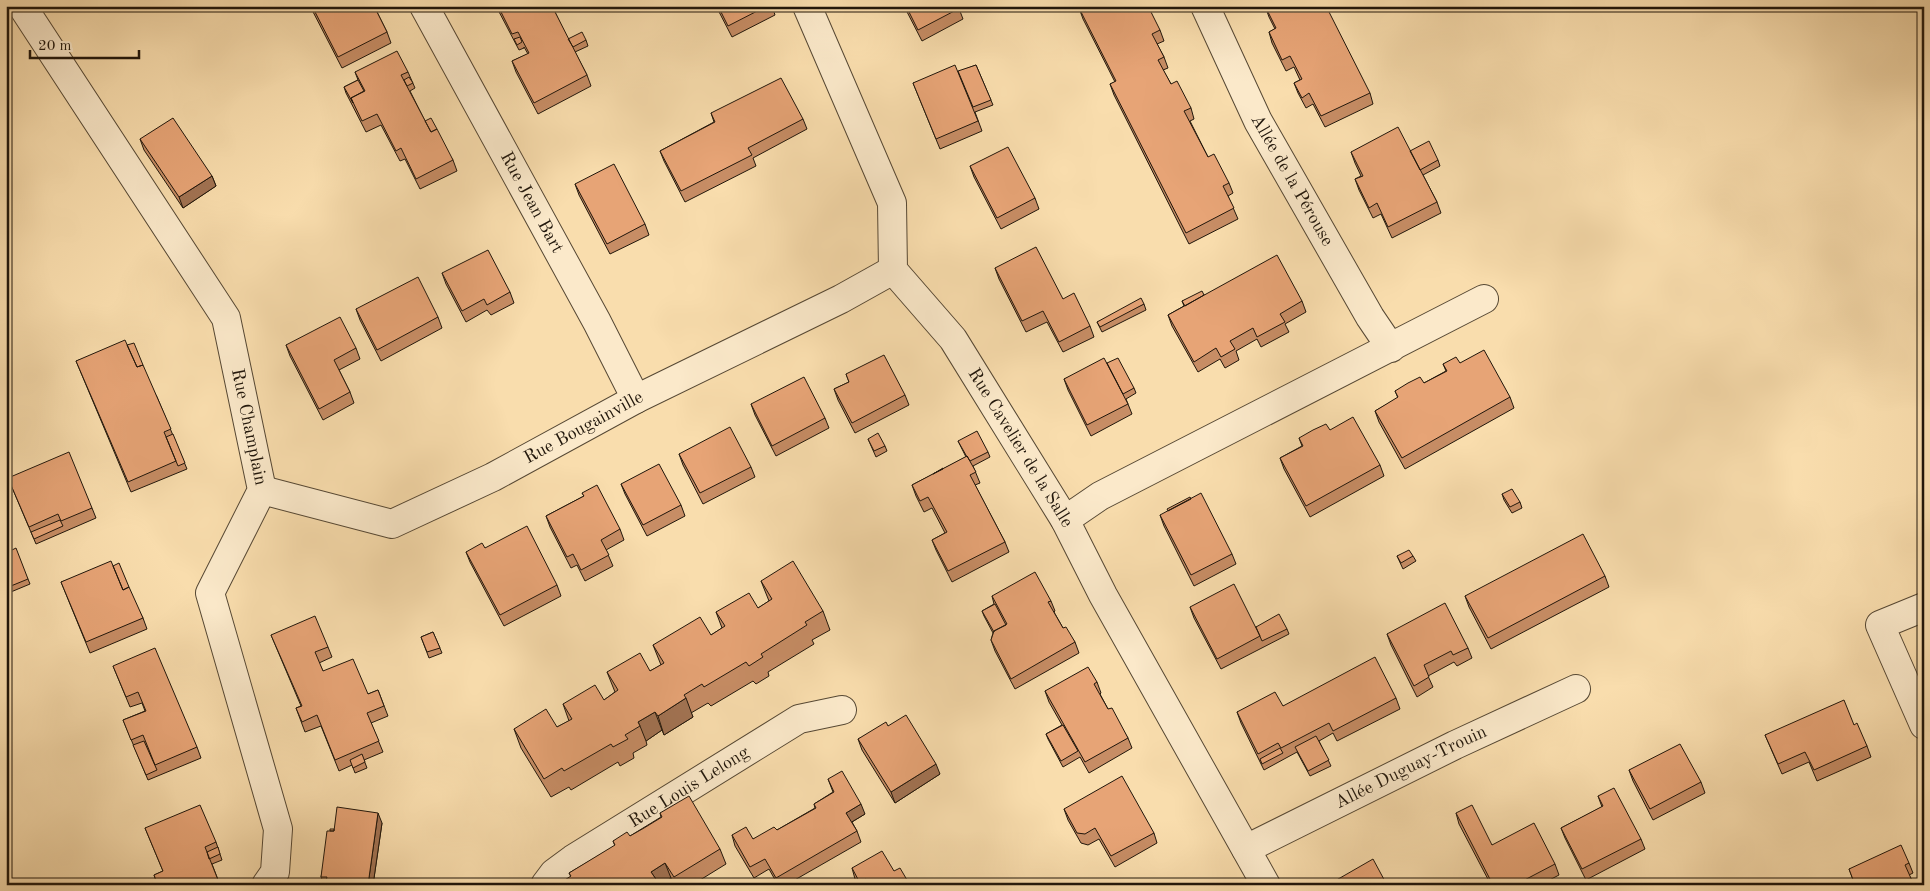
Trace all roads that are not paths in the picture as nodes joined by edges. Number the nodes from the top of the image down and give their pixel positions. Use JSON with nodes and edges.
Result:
{"nodes":[{"id":1,"x":22,"y":6,"type":"edge"},
{"id":2,"x":424,"y":6,"type":"edge"},
{"id":3,"x":807,"y":6,"type":"edge"},
{"id":4,"x":1205,"y":6,"type":"edge"},
{"id":5,"x":893,"y":270,"type":"junction"},
{"id":6,"x":1484,"y":299,"type":"dead end"},
{"id":7,"x":1391,"y":348,"type":"junction"},
{"id":8,"x":636,"y":399,"type":"junction"},
{"id":9,"x":262,"y":490,"type":"junction"},
{"id":10,"x":1065,"y":520,"type":"junction"},
{"id":11,"x":1924,"y":607,"type":"edge"},
{"id":12,"x":1576,"y":689,"type":"dead end"},
{"id":13,"x":842,"y":710,"type":"dead end"},
{"id":14,"x":1924,"y":725,"type":"edge"},
{"id":15,"x":1246,"y":849,"type":"junction"},
{"id":16,"x":266,"y":885,"type":"edge"},
{"id":17,"x":545,"y":885,"type":"edge"},
{"id":18,"x":1266,"y":885,"type":"edge"}],
"edges":[{"from":1,"to":9,"type":"street","name":"Rue Champlain"},
{"from":2,"to":8,"type":"street","name":"Rue Jean Bart"},
{"from":3,"to":5,"type":"street"},
{"from":4,"to":7,"type":"street","name":"Allée de la Pérouse"},
{"from":5,"to":8,"type":"street","name":"Rue Bougainville"},
{"from":5,"to":10,"type":"street","name":"Rue Cavelier de la Salle"},
{"from":6,"to":7,"type":"street"},
{"from":7,"to":10,"type":"street"},
{"from":8,"to":9,"type":"street","name":"Rue Bougainville"},
{"from":9,"to":16,"type":"street","name":"Rue Champlain"},
{"from":10,"to":15,"type":"street","name":"Rue Cavelier de la Salle"},
{"from":11,"to":14,"type":"street"},
{"from":12,"to":15,"type":"street","name":"Allée Duguay-Trouin"},
{"from":13,"to":17,"type":"street","name":"Rue Louis Lelong"},
{"from":15,"to":18,"type":"street","name":"Rue Cavelier de la Salle"}]}
